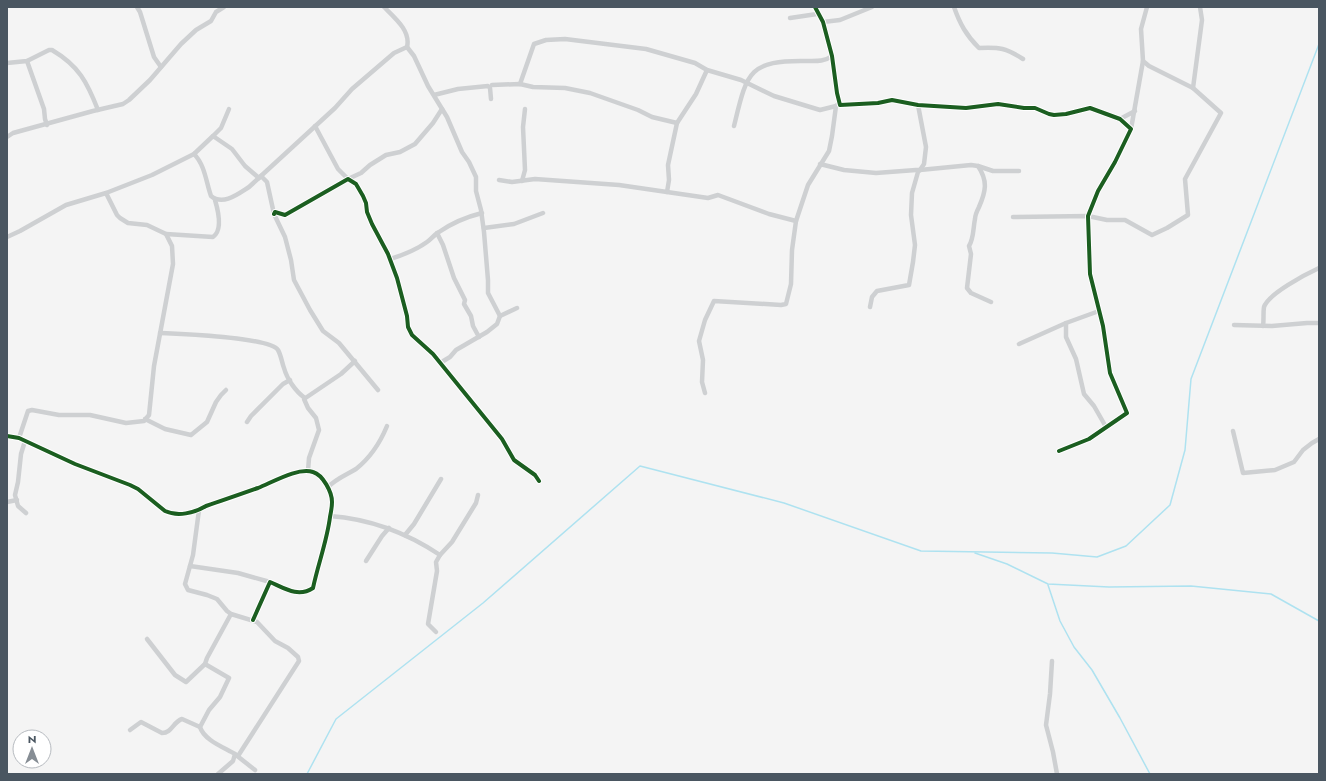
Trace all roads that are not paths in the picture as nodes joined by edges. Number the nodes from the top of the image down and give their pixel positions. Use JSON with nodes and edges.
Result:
{"nodes":[{"id":1,"x":137,"y":7,"type":"edge"},
{"id":2,"x":224,"y":7,"type":"edge"},
{"id":3,"x":384,"y":7,"type":"edge"},
{"id":4,"x":814,"y":7,"type":"edge"},
{"id":5,"x":872,"y":7,"type":"edge"},
{"id":6,"x":954,"y":7,"type":"edge"},
{"id":7,"x":1147,"y":7,"type":"edge"},
{"id":8,"x":1200,"y":7,"type":"edge"},
{"id":9,"x":817,"y":14,"type":"junction"},
{"id":10,"x":790,"y":18,"type":"dead end"},
{"id":11,"x":823,"y":22,"type":"junction"},
{"id":12,"x":407,"y":48,"type":"junction"},
{"id":13,"x":832,"y":56,"type":"junction"},
{"id":14,"x":1023,"y":59,"type":"dead end"},
{"id":15,"x":27,"y":61,"type":"junction"},
{"id":16,"x":1143,"y":61,"type":"junction"},
{"id":17,"x":7,"y":63,"type":"edge"},
{"id":18,"x":161,"y":67,"type":"junction"},
{"id":19,"x":707,"y":70,"type":"junction"},
{"id":20,"x":746,"y":83,"type":"junction"},
{"id":21,"x":520,"y":84,"type":"junction"},
{"id":22,"x":492,"y":85,"type":"dead end"},
{"id":23,"x":1193,"y":88,"type":"junction"},
{"id":24,"x":434,"y":95,"type":"junction"},
{"id":25,"x":491,"y":99,"type":"dead end"},
{"id":26,"x":837,"y":105,"type":"junction"},
{"id":27,"x":918,"y":105,"type":"junction"},
{"id":28,"x":442,"y":109,"type":"junction"},
{"id":29,"x":525,"y":109,"type":"dead end"},
{"id":30,"x":98,"y":110,"type":"junction"},
{"id":31,"x":229,"y":110,"type":"dead end"},
{"id":32,"x":1135,"y":111,"type":"junction"},
{"id":33,"x":1120,"y":119,"type":"junction"},
{"id":34,"x":677,"y":123,"type":"junction"},
{"id":35,"x":47,"y":125,"type":"junction"},
{"id":36,"x":315,"y":126,"type":"junction"},
{"id":37,"x":734,"y":126,"type":"dead end"},
{"id":38,"x":1130,"y":129,"type":"junction"},
{"id":39,"x":213,"y":136,"type":"junction"},
{"id":40,"x":7,"y":137,"type":"edge"},
{"id":41,"x":194,"y":154,"type":"junction"},
{"id":42,"x":820,"y":164,"type":"junction"},
{"id":43,"x":978,"y":166,"type":"junction"},
{"id":44,"x":920,"y":170,"type":"junction"},
{"id":45,"x":1019,"y":171,"type":"dead end"},
{"id":46,"x":260,"y":177,"type":"junction"},
{"id":47,"x":348,"y":179,"type":"junction"},
{"id":48,"x":498,"y":180,"type":"dead end"},
{"id":49,"x":522,"y":181,"type":"junction"},
{"id":50,"x":667,"y":192,"type":"junction"},
{"id":51,"x":106,"y":193,"type":"junction"},
{"id":52,"x":215,"y":200,"type":"junction"},
{"id":53,"x":482,"y":213,"type":"junction"},
{"id":54,"x":543,"y":213,"type":"dead end"},
{"id":55,"x":274,"y":214,"type":"junction"},
{"id":56,"x":1088,"y":216,"type":"junction"},
{"id":57,"x":1013,"y":217,"type":"dead end"},
{"id":58,"x":796,"y":221,"type":"junction"},
{"id":59,"x":484,"y":228,"type":"junction"},
{"id":60,"x":436,"y":233,"type":"junction"},
{"id":61,"x":166,"y":234,"type":"junction"},
{"id":62,"x":7,"y":237,"type":"edge"},
{"id":63,"x":390,"y":259,"type":"junction"},
{"id":64,"x":1319,"y":268,"type":"edge"},
{"id":65,"x":991,"y":302,"type":"dead end"},
{"id":66,"x":870,"y":307,"type":"dead end"},
{"id":67,"x":517,"y":308,"type":"dead end"},
{"id":68,"x":1099,"y":311,"type":"junction"},
{"id":69,"x":500,"y":316,"type":"junction"},
{"id":70,"x":1066,"y":323,"type":"junction"},
{"id":71,"x":1319,"y":324,"type":"edge"},
{"id":72,"x":1234,"y":325,"type":"dead end"},
{"id":73,"x":1263,"y":326,"type":"junction"},
{"id":74,"x":160,"y":333,"type":"junction"},
{"id":75,"x":479,"y":337,"type":"junction"},
{"id":76,"x":1019,"y":344,"type":"dead end"},
{"id":77,"x":355,"y":361,"type":"junction"},
{"id":78,"x":440,"y":363,"type":"junction"},
{"id":79,"x":290,"y":380,"type":"junction"},
{"id":80,"x":226,"y":390,"type":"dead end"},
{"id":81,"x":378,"y":390,"type":"dead end"},
{"id":82,"x":705,"y":393,"type":"dead end"},
{"id":83,"x":305,"y":398,"type":"junction"},
{"id":84,"x":146,"y":419,"type":"junction"},
{"id":85,"x":247,"y":422,"type":"dead end"},
{"id":86,"x":387,"y":426,"type":"dead end"},
{"id":87,"x":1106,"y":427,"type":"junction"},
{"id":88,"x":1233,"y":431,"type":"dead end"},
{"id":89,"x":7,"y":436,"type":"edge"},
{"id":90,"x":19,"y":438,"type":"junction"},
{"id":91,"x":1319,"y":439,"type":"edge"},
{"id":92,"x":25,"y":441,"type":"junction"},
{"id":93,"x":1059,"y":451,"type":"dead end"},
{"id":94,"x":308,"y":471,"type":"junction"},
{"id":95,"x":441,"y":478,"type":"dead end"},
{"id":96,"x":539,"y":481,"type":"dead end"},
{"id":97,"x":328,"y":488,"type":"junction"},
{"id":98,"x":478,"y":495,"type":"dead end"},
{"id":99,"x":17,"y":500,"type":"junction"},
{"id":100,"x":7,"y":502,"type":"edge"},
{"id":101,"x":200,"y":510,"type":"junction"},
{"id":102,"x":26,"y":513,"type":"dead end"},
{"id":103,"x":330,"y":516,"type":"junction"},
{"id":104,"x":389,"y":528,"type":"junction"},
{"id":105,"x":405,"y":535,"type":"junction"},
{"id":106,"x":440,"y":555,"type":"junction"},
{"id":107,"x":366,"y":561,"type":"dead end"},
{"id":108,"x":190,"y":566,"type":"junction"},
{"id":109,"x":270,"y":582,"type":"junction"},
{"id":110,"x":231,"y":614,"type":"junction"},
{"id":111,"x":253,"y":620,"type":"junction"},
{"id":112,"x":436,"y":632,"type":"dead end"},
{"id":113,"x":147,"y":639,"type":"dead end"},
{"id":114,"x":1052,"y":661,"type":"dead end"},
{"id":115,"x":204,"y":664,"type":"junction"},
{"id":116,"x":200,"y":727,"type":"junction"},
{"id":117,"x":130,"y":730,"type":"dead end"},
{"id":118,"x":236,"y":755,"type":"junction"},
{"id":119,"x":255,"y":770,"type":"dead end"},
{"id":120,"x":218,"y":774,"type":"edge"},
{"id":121,"x":1057,"y":774,"type":"edge"}],
"edges":[{"from":1,"to":18,"type":"street"},
{"from":2,"to":18,"type":"street"},
{"from":3,"to":12,"type":"street"},
{"from":4,"to":9,"type":"street"},
{"from":5,"to":11,"type":"street"},
{"from":6,"to":14,"type":"street"},
{"from":7,"to":16,"type":"street"},
{"from":8,"to":23,"type":"street"},
{"from":9,"to":10,"type":"street"},
{"from":9,"to":11,"type":"street"},
{"from":11,"to":13,"type":"street"},
{"from":12,"to":24,"type":"street"},
{"from":12,"to":36,"type":"street"},
{"from":13,"to":20,"type":"street"},
{"from":13,"to":26,"type":"street"},
{"from":15,"to":17,"type":"street"},
{"from":15,"to":30,"type":"street"},
{"from":15,"to":35,"type":"street"},
{"from":16,"to":23,"type":"street"},
{"from":16,"to":32,"type":"street"},
{"from":18,"to":30,"type":"street"},
{"from":19,"to":20,"type":"street"},
{"from":19,"to":21,"type":"street"},
{"from":19,"to":34,"type":"street"},
{"from":20,"to":26,"type":"street"},
{"from":20,"to":37,"type":"street"},
{"from":21,"to":22,"type":"street"},
{"from":21,"to":34,"type":"street"},
{"from":23,"to":56,"type":"street"},
{"from":24,"to":25,"type":"street"},
{"from":24,"to":28,"type":"street"},
{"from":26,"to":27,"type":"street"},
{"from":26,"to":42,"type":"street"},
{"from":27,"to":33,"type":"street"},
{"from":27,"to":44,"type":"street"},
{"from":28,"to":47,"type":"street"},
{"from":28,"to":53,"type":"street"},
{"from":29,"to":49,"type":"street"},
{"from":30,"to":35,"type":"street"},
{"from":31,"to":39,"type":"street"},
{"from":32,"to":33,"type":"street"},
{"from":32,"to":38,"type":"street"},
{"from":33,"to":38,"type":"street"},
{"from":34,"to":50,"type":"street"},
{"from":35,"to":40,"type":"street"},
{"from":36,"to":46,"type":"street"},
{"from":36,"to":47,"type":"street"},
{"from":38,"to":56,"type":"street"},
{"from":39,"to":41,"type":"street"},
{"from":39,"to":46,"type":"street"},
{"from":41,"to":51,"type":"street"},
{"from":41,"to":52,"type":"street"},
{"from":42,"to":44,"type":"street"},
{"from":42,"to":58,"type":"street"},
{"from":43,"to":44,"type":"street"},
{"from":43,"to":45,"type":"street"},
{"from":43,"to":65,"type":"street"},
{"from":44,"to":66,"type":"street"},
{"from":46,"to":52,"type":"street"},
{"from":46,"to":55,"type":"street"},
{"from":47,"to":55,"type":"street"},
{"from":47,"to":63,"type":"street"},
{"from":48,"to":49,"type":"street"},
{"from":49,"to":50,"type":"street"},
{"from":50,"to":58,"type":"street"},
{"from":51,"to":61,"type":"street"},
{"from":51,"to":62,"type":"street"},
{"from":52,"to":61,"type":"street"},
{"from":53,"to":59,"type":"street"},
{"from":53,"to":60,"type":"street"},
{"from":54,"to":59,"type":"street"},
{"from":55,"to":77,"type":"street"},
{"from":56,"to":57,"type":"street"},
{"from":56,"to":68,"type":"street"},
{"from":58,"to":82,"type":"street"},
{"from":59,"to":69,"type":"street"},
{"from":60,"to":63,"type":"street"},
{"from":60,"to":75,"type":"street"},
{"from":61,"to":74,"type":"street"},
{"from":63,"to":78,"type":"street"},
{"from":64,"to":73,"type":"street"},
{"from":67,"to":69,"type":"street"},
{"from":68,"to":70,"type":"street"},
{"from":68,"to":87,"type":"street"},
{"from":69,"to":75,"type":"street"},
{"from":70,"to":76,"type":"street"},
{"from":70,"to":87,"type":"street"},
{"from":71,"to":73,"type":"street"},
{"from":72,"to":73,"type":"street"},
{"from":74,"to":79,"type":"street"},
{"from":74,"to":84,"type":"street"},
{"from":75,"to":78,"type":"street"},
{"from":77,"to":81,"type":"street"},
{"from":77,"to":83,"type":"street"},
{"from":78,"to":96,"type":"street"},
{"from":79,"to":83,"type":"street"},
{"from":79,"to":85,"type":"street"},
{"from":80,"to":84,"type":"street"},
{"from":83,"to":94,"type":"street"},
{"from":84,"to":90,"type":"street"},
{"from":86,"to":97,"type":"street"},
{"from":87,"to":93,"type":"street"},
{"from":88,"to":91,"type":"street"},
{"from":89,"to":90,"type":"street"},
{"from":90,"to":92,"type":"street"},
{"from":92,"to":99,"type":"street"},
{"from":92,"to":101,"type":"street"},
{"from":94,"to":97,"type":"street"},
{"from":94,"to":101,"type":"street"},
{"from":95,"to":105,"type":"street"},
{"from":97,"to":103,"type":"street"},
{"from":98,"to":106,"type":"street"},
{"from":99,"to":100,"type":"street"},
{"from":99,"to":102,"type":"street"},
{"from":101,"to":108,"type":"street"},
{"from":103,"to":104,"type":"street"},
{"from":103,"to":109,"type":"street"},
{"from":104,"to":105,"type":"street"},
{"from":104,"to":107,"type":"street"},
{"from":105,"to":106,"type":"street"},
{"from":106,"to":112,"type":"street"},
{"from":108,"to":109,"type":"street"},
{"from":108,"to":110,"type":"street"},
{"from":109,"to":111,"type":"street"},
{"from":110,"to":111,"type":"street"},
{"from":110,"to":115,"type":"street"},
{"from":111,"to":118,"type":"street"},
{"from":113,"to":115,"type":"street"},
{"from":114,"to":121,"type":"street"},
{"from":115,"to":116,"type":"street"},
{"from":116,"to":117,"type":"street"},
{"from":116,"to":118,"type":"street"},
{"from":118,"to":119,"type":"street"},
{"from":118,"to":120,"type":"street"}]}
